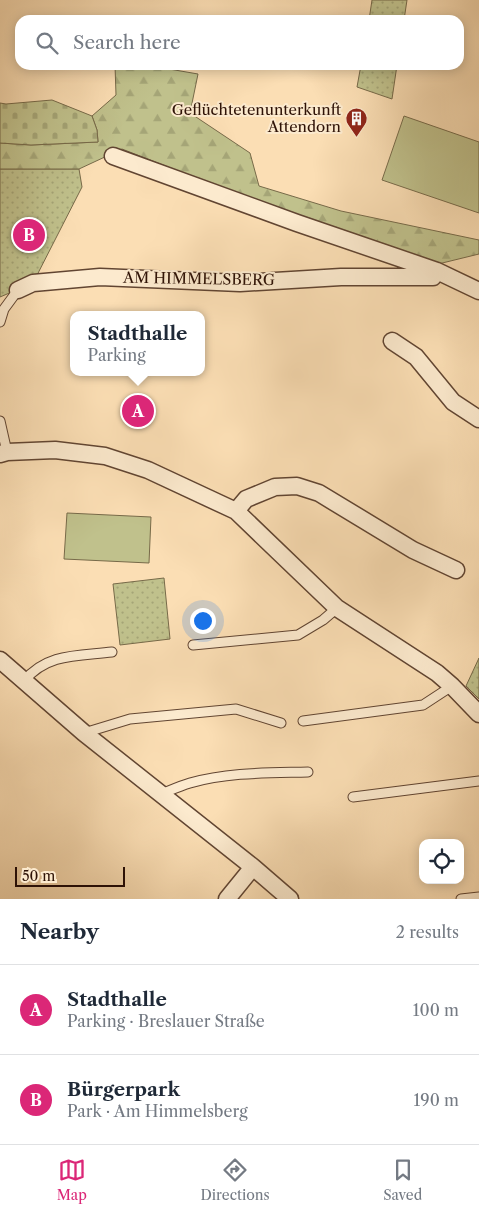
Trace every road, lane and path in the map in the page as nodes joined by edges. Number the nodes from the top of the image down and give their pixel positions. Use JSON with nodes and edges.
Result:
{"nodes":[{"id":1,"x":113,"y":156,"type":"dead end"},
{"id":2,"x":438,"y":270,"type":"junction"},
{"id":3,"x":18,"y":290,"type":"joint"},
{"id":4,"x":479,"y":291,"type":"edge"},
{"id":5,"x":0,"y":322,"type":"edge"},
{"id":6,"x":392,"y":341,"type":"dead end"},
{"id":7,"x":479,"y":418,"type":"edge"},
{"id":8,"x":0,"y":421,"type":"edge"},
{"id":9,"x":3,"y":453,"type":"edge"},
{"id":10,"x":236,"y":511,"type":"junction"},
{"id":11,"x":456,"y":570,"type":"dead end"},
{"id":12,"x":336,"y":608,"type":"junction"},
{"id":13,"x":193,"y":645,"type":"dead end"},
{"id":14,"x":112,"y":652,"type":"dead end"},
{"id":15,"x":0,"y":660,"type":"edge"},
{"id":16,"x":24,"y":681,"type":"junction"},
{"id":17,"x":452,"y":686,"type":"junction"},
{"id":18,"x":479,"y":714,"type":"edge"},
{"id":19,"x":303,"y":720,"type":"dead end"},
{"id":20,"x":281,"y":723,"type":"dead end"},
{"id":21,"x":84,"y":733,"type":"junction"},
{"id":22,"x":308,"y":772,"type":"dead end"},
{"id":23,"x":479,"y":781,"type":"edge"},
{"id":24,"x":161,"y":794,"type":"junction"},
{"id":25,"x":353,"y":797,"type":"dead end"},
{"id":26,"x":253,"y":867,"type":"junction"},
{"id":27,"x":479,"y":897,"type":"edge"},
{"id":28,"x":227,"y":899,"type":"edge"},
{"id":29,"x":290,"y":899,"type":"edge"},
{"id":30,"x":461,"y":899,"type":"edge"}],
"edges":[{"from":1,"to":2,"type":"street"},
{"from":2,"to":3,"type":"street","name":"AM HIMMELSBERG"},
{"from":2,"to":4,"type":"street"},
{"from":3,"to":5,"type":"lane"},
{"from":6,"to":7,"type":"street"},
{"from":8,"to":9,"type":"lane"},
{"from":9,"to":10,"type":"street"},
{"from":10,"to":11,"type":"street"},
{"from":10,"to":12,"type":"street"},
{"from":12,"to":13,"type":"lane"},
{"from":12,"to":17,"type":"street"},
{"from":14,"to":16,"type":"lane"},
{"from":15,"to":16,"type":"street"},
{"from":16,"to":21,"type":"street"},
{"from":17,"to":18,"type":"street"},
{"from":17,"to":19,"type":"lane"},
{"from":20,"to":21,"type":"lane"},
{"from":21,"to":24,"type":"street"},
{"from":22,"to":24,"type":"lane"},
{"from":23,"to":25,"type":"lane"},
{"from":24,"to":26,"type":"street"},
{"from":26,"to":28,"type":"street"},
{"from":26,"to":29,"type":"street"},
{"from":27,"to":30,"type":"lane"}]}
